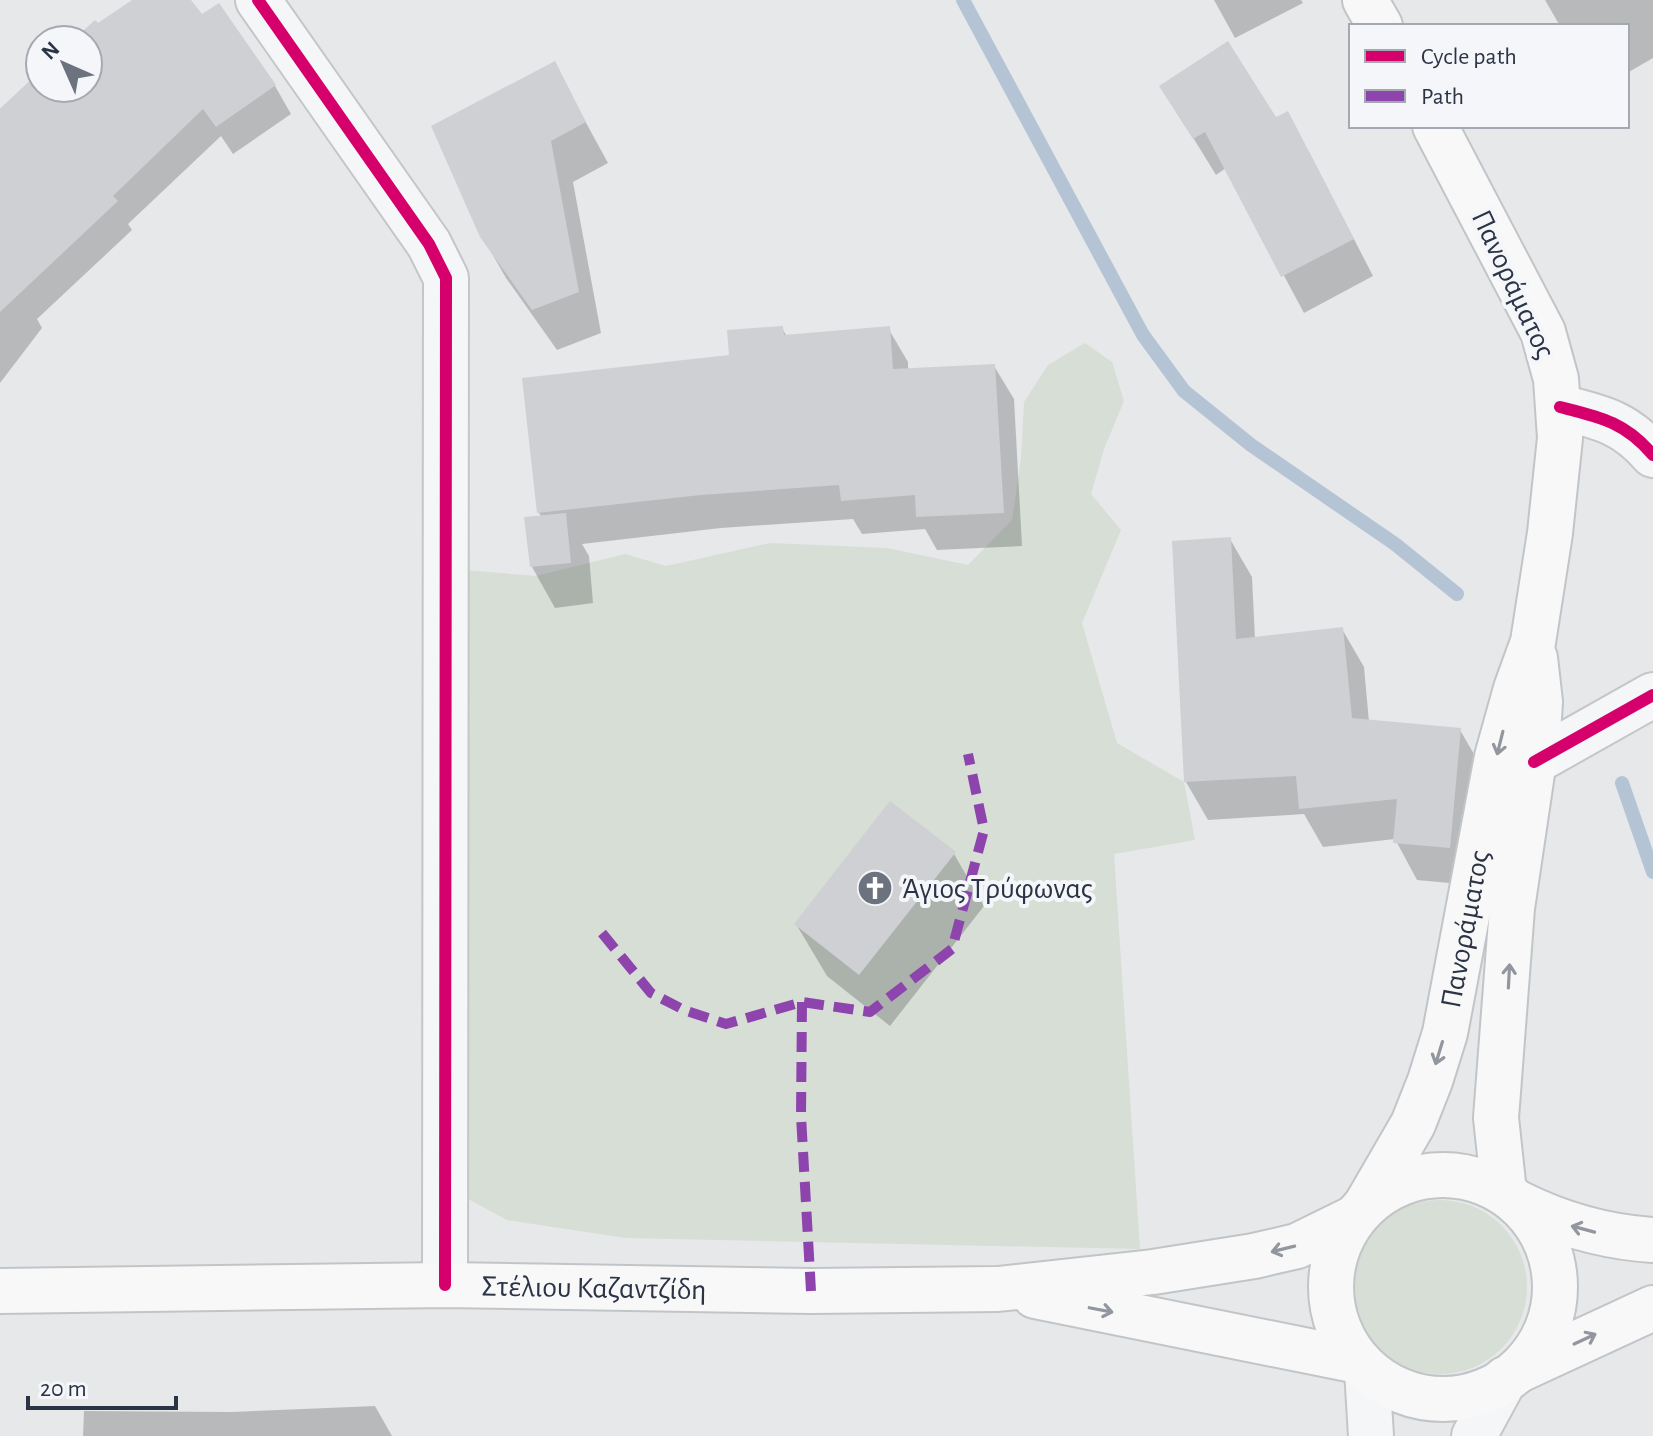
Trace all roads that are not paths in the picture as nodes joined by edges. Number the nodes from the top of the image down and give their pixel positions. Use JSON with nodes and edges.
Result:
{"nodes":[{"id":1,"x":258,"y":0,"type":"edge"},
{"id":2,"x":1365,"y":0,"type":"edge"},
{"id":3,"x":1379,"y":24,"type":"edge"},
{"id":4,"x":1436,"y":128,"type":"edge"},
{"id":5,"x":1560,"y":407,"type":"junction"},
{"id":6,"x":1653,"y":455,"type":"edge"},
{"id":7,"x":1533,"y":642,"type":"junction"},
{"id":8,"x":1653,"y":695,"type":"edge"},
{"id":9,"x":1534,"y":762,"type":"junction"},
{"id":10,"x":1510,"y":1197,"type":"junction"},
{"id":11,"x":1360,"y":1212,"type":"junction"},
{"id":12,"x":1653,"y":1240,"type":"edge"},
{"id":13,"x":445,"y":1285,"type":"junction"},
{"id":14,"x":998,"y":1289,"type":"junction"},
{"id":15,"x":0,"y":1291,"type":"edge"},
{"id":16,"x":1653,"y":1308,"type":"edge"},
{"id":17,"x":1363,"y":1366,"type":"junction"},
{"id":18,"x":1511,"y":1375,"type":"junction"},
{"id":19,"x":1371,"y":1436,"type":"edge"},
{"id":20,"x":1474,"y":1436,"type":"edge"}],
"edges":[{"from":1,"to":13,"type":"street"},
{"from":2,"to":3,"type":"main road"},
{"from":4,"to":5,"type":"main road","name":"Πανοράματος"},
{"from":5,"to":6,"type":"street"},
{"from":5,"to":7,"type":"main road","name":"Πανοράματος"},
{"from":7,"to":9,"type":"main road","name":"Πανοράματος"},
{"from":7,"to":11,"type":"main road","name":"Πανοράματος","one_way":true},
{"from":8,"to":9,"type":"street"},
{"from":10,"to":9,"type":"main road","name":"Πανοράματος","one_way":true},
{"from":10,"to":11,"type":"main road"},
{"from":12,"to":10,"type":"main road","one_way":true},
{"from":10,"to":18,"type":"main road"},
{"from":11,"to":14,"type":"main road","name":"Στέλιου Καζαντζίδη","one_way":true},
{"from":11,"to":17,"type":"main road"},
{"from":13,"to":14,"type":"main road","name":"Στέλιου Καζαντζίδη"},
{"from":13,"to":15,"type":"main road","name":"Στέλιου Καζαντζίδη"},
{"from":14,"to":17,"type":"main road","name":"Στέλιου Καζαντζίδη","one_way":true},
{"from":18,"to":16,"type":"main road","one_way":true},
{"from":17,"to":18,"type":"main road"},
{"from":17,"to":19,"type":"street"},
{"from":18,"to":20,"type":"street"}]}
